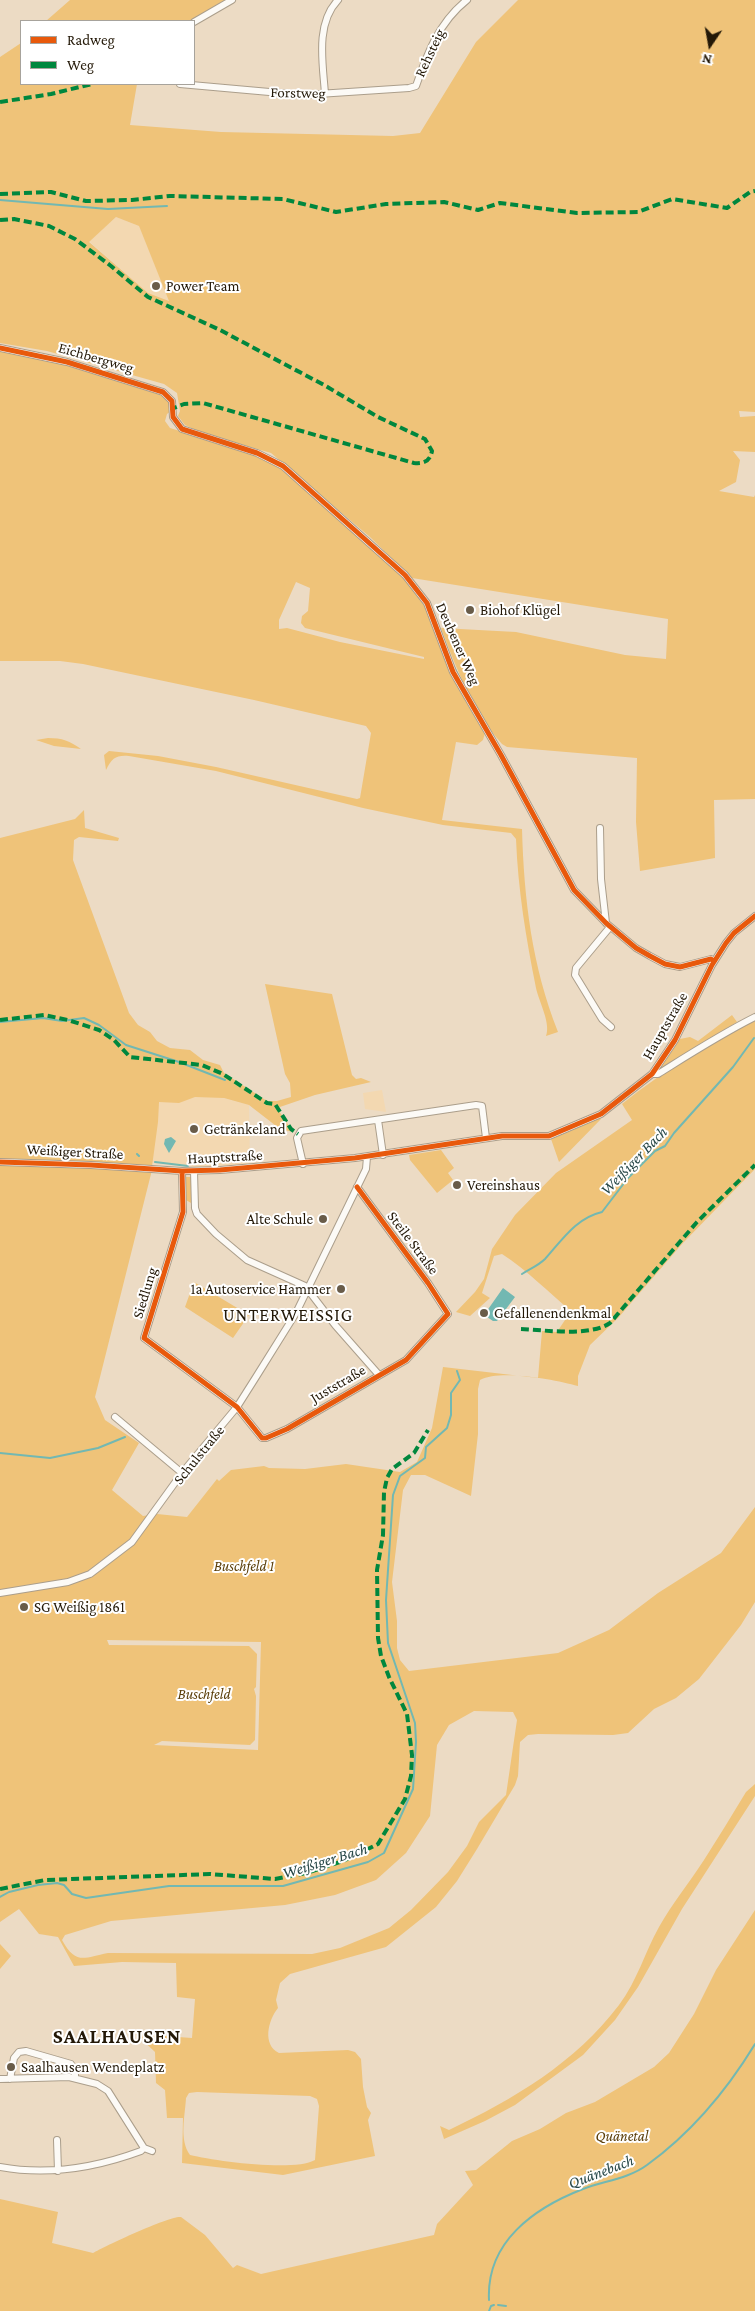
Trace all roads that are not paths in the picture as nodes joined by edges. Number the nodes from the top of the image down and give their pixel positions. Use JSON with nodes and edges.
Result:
{"nodes":[{"id":1,"x":232,"y":0,"type":"edge"},
{"id":2,"x":338,"y":0,"type":"edge"},
{"id":3,"x":467,"y":0,"type":"edge"},
{"id":4,"x":195,"y":21,"type":"edge"},
{"id":5,"x":190,"y":85,"type":"edge"},
{"id":6,"x":416,"y":86,"type":"joint"},
{"id":7,"x":326,"y":94,"type":"junction"},
{"id":8,"x":0,"y":348,"type":"edge"},
{"id":9,"x":174,"y":408,"type":"joint"},
{"id":10,"x":600,"y":828,"type":"dead end"},
{"id":11,"x":755,"y":916,"type":"edge"},
{"id":12,"x":608,"y":925,"type":"junction"},
{"id":13,"x":714,"y":961,"type":"junction"},
{"id":14,"x":755,"y":1017,"type":"edge"},
{"id":15,"x":611,"y":1027,"type":"dead end"},
{"id":16,"x":652,"y":1074,"type":"junction"},
{"id":17,"x":378,"y":1120,"type":"junction"},
{"id":18,"x":486,"y":1138,"type":"junction"},
{"id":19,"x":383,"y":1155,"type":"junction"},
{"id":20,"x":367,"y":1156,"type":"junction"},
{"id":21,"x":0,"y":1162,"type":"edge"},
{"id":22,"x":303,"y":1164,"type":"junction"},
{"id":23,"x":149,"y":1169,"type":"joint"},
{"id":24,"x":182,"y":1172,"type":"junction"},
{"id":25,"x":194,"y":1172,"type":"junction"},
{"id":26,"x":356,"y":1188,"type":"junction"},
{"id":27,"x":184,"y":1208,"type":"junction"},
{"id":28,"x":195,"y":1208,"type":"junction"},
{"id":29,"x":307,"y":1290,"type":"junction"},
{"id":30,"x":448,"y":1314,"type":"joint"},
{"id":31,"x":379,"y":1375,"type":"junction"},
{"id":32,"x":237,"y":1407,"type":"junction"},
{"id":33,"x":115,"y":1417,"type":"dead end"},
{"id":34,"x":182,"y":1474,"type":"junction"},
{"id":35,"x":0,"y":1593,"type":"edge"},
{"id":36,"x":75,"y":2078,"type":"junction"},
{"id":37,"x":0,"y":2079,"type":"edge"},
{"id":38,"x":10,"y":2079,"type":"junction"},
{"id":39,"x":57,"y":2140,"type":"dead end"},
{"id":40,"x":144,"y":2148,"type":"junction"},
{"id":41,"x":152,"y":2152,"type":"dead end"},
{"id":42,"x":0,"y":2167,"type":"edge"},
{"id":43,"x":58,"y":2171,"type":"junction"}],
"edges":[{"from":1,"to":4,"type":"street"},
{"from":2,"to":7,"type":"street"},
{"from":3,"to":6,"type":"street","name":"Rehsteig"},
{"from":5,"to":7,"type":"street","name":"Forstweg"},
{"from":6,"to":7,"type":"street","name":"Forstweg"},
{"from":8,"to":9,"type":"street","name":"Eichbergweg"},
{"from":9,"to":12,"type":"street","name":"Deubener Weg"},
{"from":10,"to":12,"type":"street"},
{"from":11,"to":13,"type":"street","name":"Hauptstraße"},
{"from":12,"to":13,"type":"street","name":"Deubener Weg"},
{"from":12,"to":15,"type":"street"},
{"from":13,"to":16,"type":"street","name":"Hauptstraße"},
{"from":14,"to":16,"type":"street"},
{"from":16,"to":18,"type":"street","name":"Hauptstraße"},
{"from":17,"to":18,"type":"street"},
{"from":17,"to":19,"type":"street"},
{"from":17,"to":22,"type":"street"},
{"from":18,"to":19,"type":"street","name":"Hauptstraße"},
{"from":19,"to":20,"type":"street","name":"Hauptstraße"},
{"from":20,"to":22,"type":"street","name":"Hauptstraße"},
{"from":20,"to":26,"type":"street","name":"Schulstraße"},
{"from":21,"to":23,"type":"street","name":"Weißiger Straße"},
{"from":22,"to":25,"type":"street","name":"Hauptstraße"},
{"from":23,"to":24,"type":"street","name":"Hauptstraße"},
{"from":24,"to":25,"type":"street","name":"Hauptstraße"},
{"from":24,"to":27,"type":"street","name":"Siedlung"},
{"from":25,"to":28,"type":"street"},
{"from":26,"to":29,"type":"street","name":"Schulstraße"},
{"from":26,"to":30,"type":"street","name":"Steile Straße"},
{"from":27,"to":28,"type":"street"},
{"from":27,"to":32,"type":"street","name":"Siedlung"},
{"from":28,"to":29,"type":"street"},
{"from":29,"to":31,"type":"street"},
{"from":29,"to":32,"type":"street","name":"Schulstraße"},
{"from":30,"to":31,"type":"street","name":"Juststraße"},
{"from":31,"to":32,"type":"street","name":"Juststraße"},
{"from":32,"to":34,"type":"street","name":"Schulstraße"},
{"from":33,"to":34,"type":"street"},
{"from":34,"to":35,"type":"street","name":"Schulstraße"},
{"from":36,"to":38,"type":"street"},
{"from":36,"to":38,"type":"street"},
{"from":36,"to":40,"type":"street"},
{"from":37,"to":38,"type":"street"},
{"from":39,"to":43,"type":"street"},
{"from":40,"to":41,"type":"street"},
{"from":40,"to":43,"type":"street"},
{"from":42,"to":43,"type":"street"}]}
